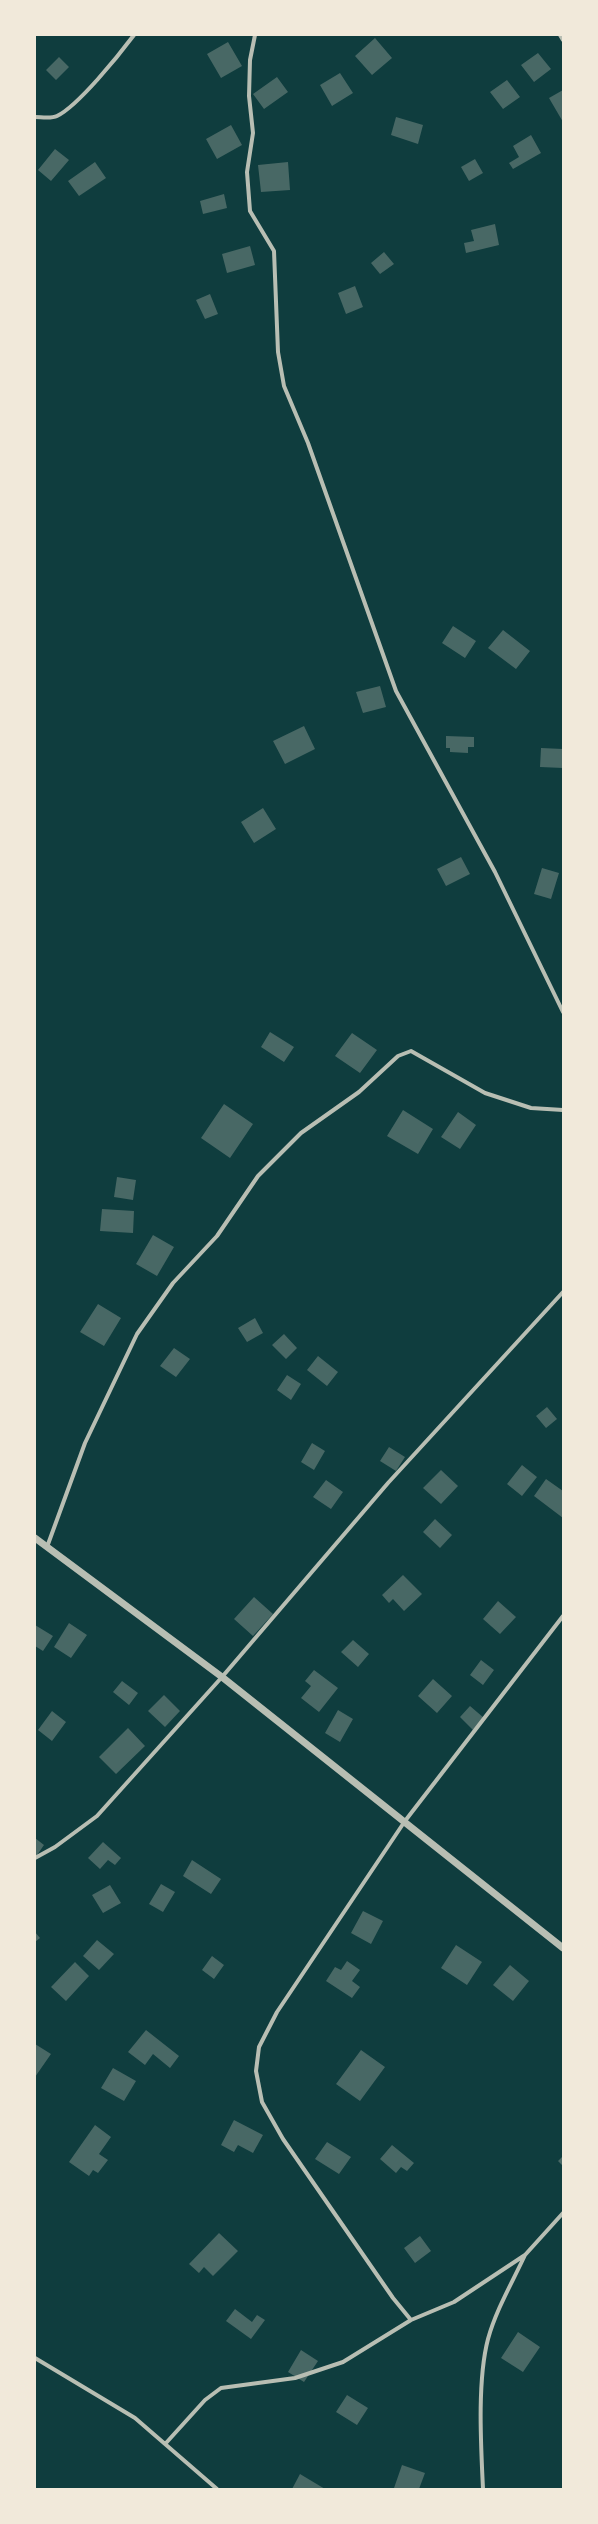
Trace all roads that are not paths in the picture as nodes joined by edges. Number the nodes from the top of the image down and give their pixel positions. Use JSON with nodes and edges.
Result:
{"nodes":[{"id":1,"x":134,"y":35,"type":"edge"},
{"id":2,"x":256,"y":35,"type":"edge"},
{"id":3,"x":560,"y":35,"type":"edge"},
{"id":4,"x":563,"y":40,"type":"edge"},
{"id":5,"x":35,"y":116,"type":"edge"},
{"id":6,"x":563,"y":1012,"type":"edge"},
{"id":7,"x":563,"y":1110,"type":"edge"},
{"id":8,"x":563,"y":1292,"type":"edge"},
{"id":9,"x":35,"y":1538,"type":"edge"},
{"id":10,"x":46,"y":1547,"type":"junction"},
{"id":11,"x":563,"y":1616,"type":"edge"},
{"id":12,"x":222,"y":1677,"type":"junction"},
{"id":13,"x":406,"y":1821,"type":"junction"},
{"id":14,"x":35,"y":1858,"type":"edge"},
{"id":15,"x":563,"y":1948,"type":"edge"},
{"id":16,"x":563,"y":2213,"type":"edge"},
{"id":17,"x":525,"y":2255,"type":"junction"},
{"id":18,"x":411,"y":2320,"type":"junction"},
{"id":19,"x":35,"y":2358,"type":"edge"},
{"id":20,"x":166,"y":2443,"type":"junction"},
{"id":21,"x":217,"y":2489,"type":"edge"},
{"id":22,"x":483,"y":2489,"type":"edge"}],
"edges":[{"from":1,"to":5,"type":"street"},
{"from":2,"to":6,"type":"street"},
{"from":3,"to":4,"type":"street"},
{"from":7,"to":10,"type":"street"},
{"from":8,"to":12,"type":"street"},
{"from":9,"to":10,"type":"street"},
{"from":10,"to":12,"type":"street"},
{"from":11,"to":13,"type":"street"},
{"from":12,"to":13,"type":"street"},
{"from":12,"to":14,"type":"street"},
{"from":13,"to":15,"type":"street"},
{"from":13,"to":18,"type":"street"},
{"from":16,"to":17,"type":"street"},
{"from":17,"to":18,"type":"street"},
{"from":17,"to":22,"type":"street"},
{"from":18,"to":20,"type":"street"},
{"from":19,"to":20,"type":"street"},
{"from":20,"to":21,"type":"street"}]}
